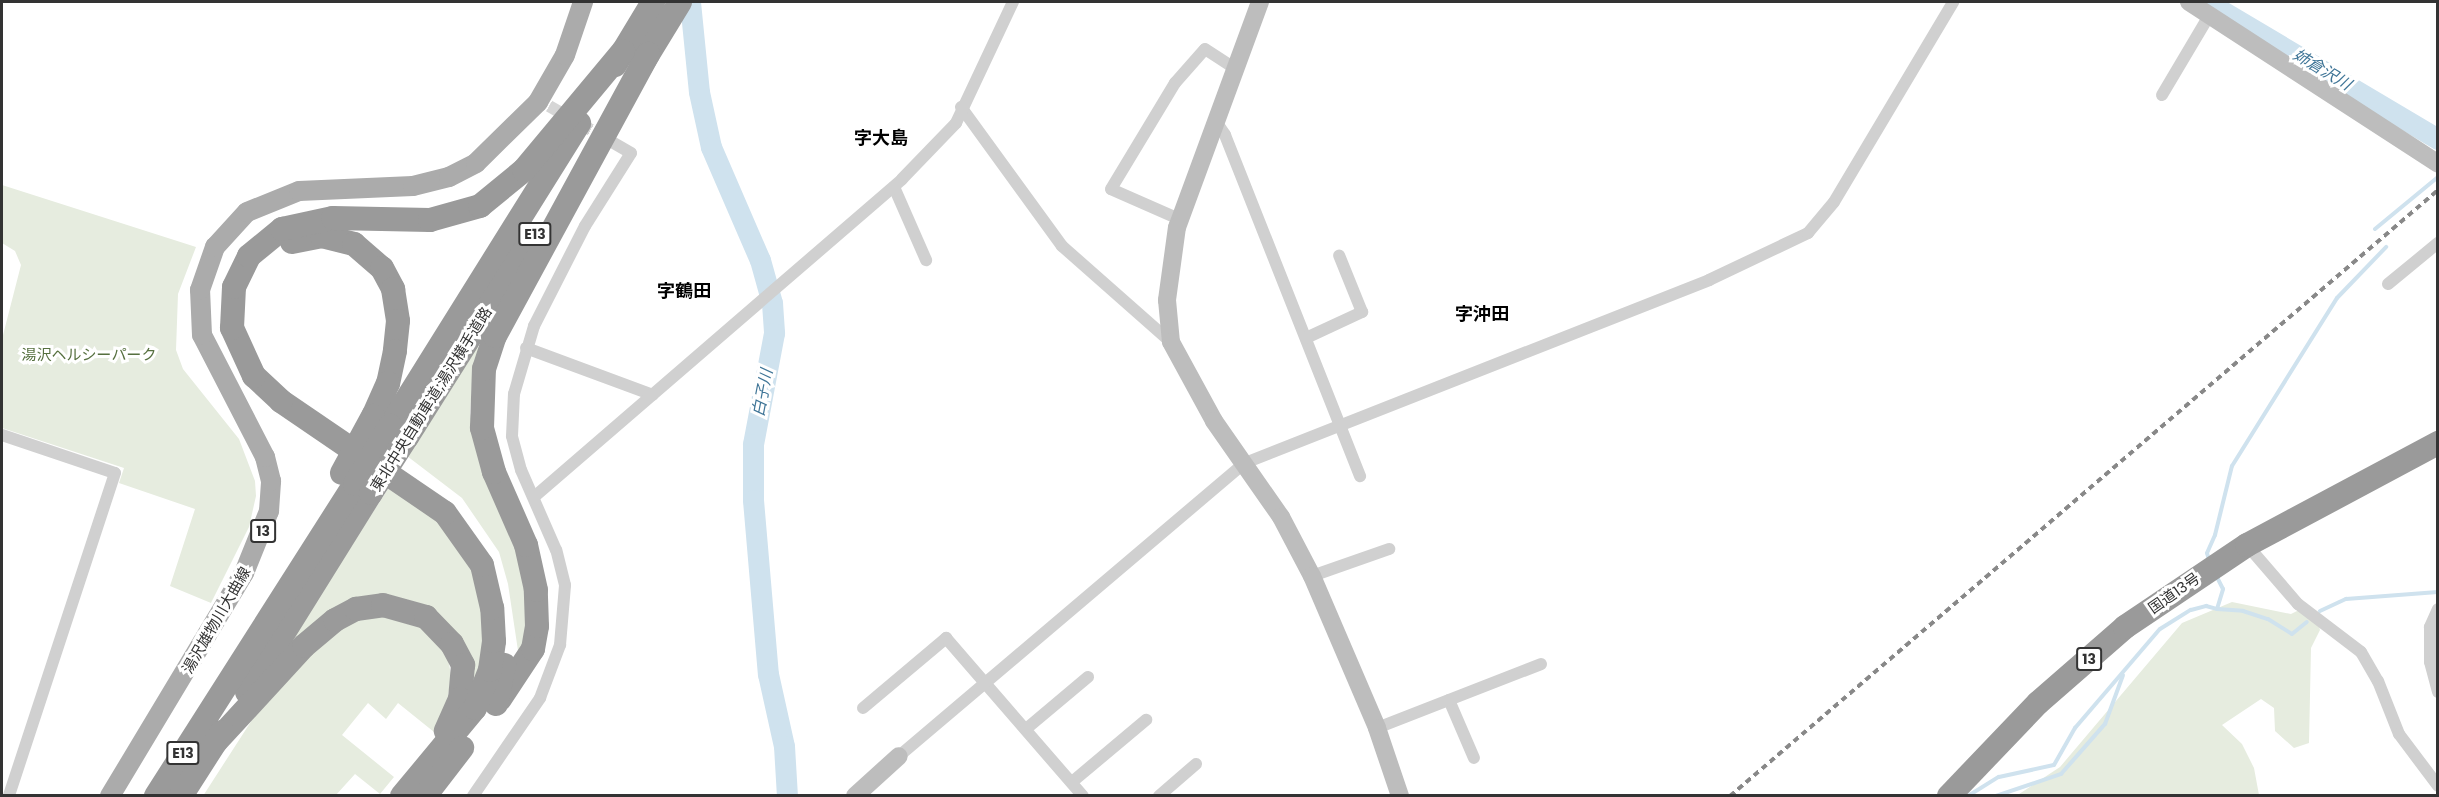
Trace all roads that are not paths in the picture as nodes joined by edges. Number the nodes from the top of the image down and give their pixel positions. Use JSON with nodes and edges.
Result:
{"nodes":[{"id":1,"x":583,"y":2,"type":"edge"},
{"id":2,"x":654,"y":2,"type":"edge"},
{"id":3,"x":680,"y":2,"type":"edge"},
{"id":4,"x":1012,"y":2,"type":"edge"},
{"id":5,"x":1260,"y":2,"type":"edge"},
{"id":6,"x":1953,"y":2,"type":"edge"},
{"id":7,"x":2189,"y":2,"type":"edge"},
{"id":8,"x":2210,"y":14,"type":"junction"},
{"id":9,"x":623,"y":51,"type":"junction"},
{"id":10,"x":648,"y":54,"type":"junction"},
{"id":11,"x":1237,"y":69,"type":"junction"},
{"id":12,"x":2162,"y":95,"type":"dead end"},
{"id":13,"x":961,"y":107,"type":"junction"},
{"id":14,"x":1215,"y":120,"type":"junction"},
{"id":15,"x":605,"y":138,"type":"tunnel mouth"},
{"id":16,"x":2438,"y":164,"type":"edge"},
{"id":17,"x":894,"y":187,"type":"junction"},
{"id":18,"x":1179,"y":219,"type":"junction"},
{"id":19,"x":2438,"y":243,"type":"edge"},
{"id":20,"x":1339,"y":255,"type":"dead end"},
{"id":21,"x":926,"y":260,"type":"dead end"},
{"id":22,"x":2388,"y":284,"type":"dead end"},
{"id":23,"x":1306,"y":338,"type":"junction"},
{"id":24,"x":1171,"y":342,"type":"junction"},
{"id":25,"x":526,"y":348,"type":"junction"},
{"id":26,"x":652,"y":395,"type":"junction"},
{"id":27,"x":390,"y":427,"type":"junction"},
{"id":28,"x":1341,"y":427,"type":"junction"},
{"id":29,"x":2,"y":435,"type":"edge"},
{"id":30,"x":2438,"y":443,"type":"edge"},
{"id":31,"x":1245,"y":464,"type":"junction"},
{"id":32,"x":1360,"y":476,"type":"dead end"},
{"id":33,"x":356,"y":484,"type":"junction"},
{"id":34,"x":534,"y":497,"type":"junction"},
{"id":35,"x":2247,"y":545,"type":"junction"},
{"id":36,"x":1389,"y":549,"type":"dead end"},
{"id":37,"x":1312,"y":576,"type":"junction"},
{"id":38,"x":2438,"y":609,"type":"edge"},
{"id":39,"x":1541,"y":664,"type":"dead end"},
{"id":40,"x":1088,"y":677,"type":"dead end"},
{"id":41,"x":984,"y":684,"type":"junction"},
{"id":42,"x":2438,"y":692,"type":"edge"},
{"id":43,"x":1449,"y":700,"type":"junction"},
{"id":44,"x":496,"y":704,"type":"junction"},
{"id":45,"x":863,"y":708,"type":"dead end"},
{"id":46,"x":1146,"y":720,"type":"dead end"},
{"id":47,"x":1377,"y":728,"type":"junction"},
{"id":48,"x":1026,"y":729,"type":"junction"},
{"id":49,"x":213,"y":745,"type":"junction"},
{"id":50,"x":437,"y":753,"type":"junction"},
{"id":51,"x":899,"y":756,"type":"joint"},
{"id":52,"x":1474,"y":758,"type":"dead end"},
{"id":53,"x":1196,"y":764,"type":"dead end"},
{"id":54,"x":1072,"y":783,"type":"junction"},
{"id":55,"x":2438,"y":786,"type":"edge"},
{"id":56,"x":9,"y":795,"type":"edge"},
{"id":57,"x":110,"y":795,"type":"edge"},
{"id":58,"x":156,"y":795,"type":"edge"},
{"id":59,"x":182,"y":795,"type":"edge"},
{"id":60,"x":402,"y":795,"type":"edge"},
{"id":61,"x":425,"y":795,"type":"edge"},
{"id":62,"x":473,"y":795,"type":"edge"},
{"id":63,"x":855,"y":795,"type":"edge"},
{"id":64,"x":1083,"y":795,"type":"edge"},
{"id":65,"x":1159,"y":795,"type":"edge"},
{"id":66,"x":1400,"y":795,"type":"edge"},
{"id":67,"x":1949,"y":795,"type":"edge"}],
"edges":[{"from":1,"to":57,"type":"main road","name":"湯沢雄物川大曲線","number":"13"},
{"from":2,"to":9,"type":"highway","name":"東北中央自動車道;湯沢横手道路","number":"E13"},
{"from":3,"to":10,"type":"highway","name":"東北中央自動車道;湯沢横手道路","number":"E13"},
{"from":4,"to":13,"type":"street"},
{"from":5,"to":11,"type":"street"},
{"from":6,"to":28,"type":"street"},
{"from":7,"to":8,"type":"street"},
{"from":8,"to":12,"type":"street"},
{"from":8,"to":16,"type":"street"},
{"from":9,"to":27,"type":"highway","name":"東北中央自動車道;湯沢横手道路","number":"E13"},
{"from":9,"to":50,"type":"highway"},
{"from":10,"to":27,"type":"highway","name":"東北中央自動車道;湯沢横手道路","number":"E13"},
{"from":10,"to":44,"type":"highway"},
{"from":11,"to":14,"type":"street"},
{"from":11,"to":18,"type":"street"},
{"from":13,"to":17,"type":"street"},
{"from":13,"to":24,"type":"street"},
{"from":14,"to":18,"type":"street"},
{"from":14,"to":23,"type":"street"},
{"from":15,"to":25,"type":"street"},
{"from":17,"to":21,"type":"street"},
{"from":17,"to":26,"type":"street"},
{"from":18,"to":24,"type":"street"},
{"from":19,"to":22,"type":"street"},
{"from":20,"to":23,"type":"street"},
{"from":23,"to":28,"type":"street"},
{"from":24,"to":31,"type":"street"},
{"from":25,"to":26,"type":"street"},
{"from":25,"to":34,"type":"street"},
{"from":26,"to":34,"type":"street"},
{"from":27,"to":33,"type":"highway","bridge":true},
{"from":27,"to":33,"type":"highway","name":"東北中央自動車道;湯沢横手道路","number":"E13","bridge":true},
{"from":27,"to":44,"type":"highway"},
{"from":28,"to":31,"type":"street"},
{"from":28,"to":32,"type":"street"},
{"from":29,"to":56,"type":"street"},
{"from":30,"to":35,"type":"highway","name":"国道13号","number":"13"},
{"from":31,"to":37,"type":"street"},
{"from":31,"to":41,"type":"street"},
{"from":33,"to":49,"type":"highway","name":"東北中央自動車道;湯沢横手道路","number":"E13"},
{"from":33,"to":58,"type":"highway","number":"E13"},
{"from":34,"to":62,"type":"street"},
{"from":35,"to":55,"type":"street"},
{"from":35,"to":67,"type":"highway","name":"国道13号","number":"13"},
{"from":36,"to":37,"type":"street"},
{"from":37,"to":47,"type":"street"},
{"from":38,"to":42,"type":"street"},
{"from":39,"to":43,"type":"street"},
{"from":40,"to":48,"type":"street"},
{"from":41,"to":45,"type":"street"},
{"from":41,"to":48,"type":"street"},
{"from":41,"to":51,"type":"street"},
{"from":43,"to":47,"type":"street"},
{"from":43,"to":52,"type":"street"},
{"from":44,"to":61,"type":"highway"},
{"from":46,"to":54,"type":"street"},
{"from":47,"to":66,"type":"street"},
{"from":48,"to":54,"type":"street"},
{"from":49,"to":50,"type":"highway"},
{"from":49,"to":59,"type":"highway","name":"東北中央自動車道;湯沢横手道路","number":"E13"},
{"from":50,"to":60,"type":"highway"},
{"from":51,"to":63,"type":"street"},
{"from":53,"to":65,"type":"street"},
{"from":54,"to":64,"type":"street"}]}
